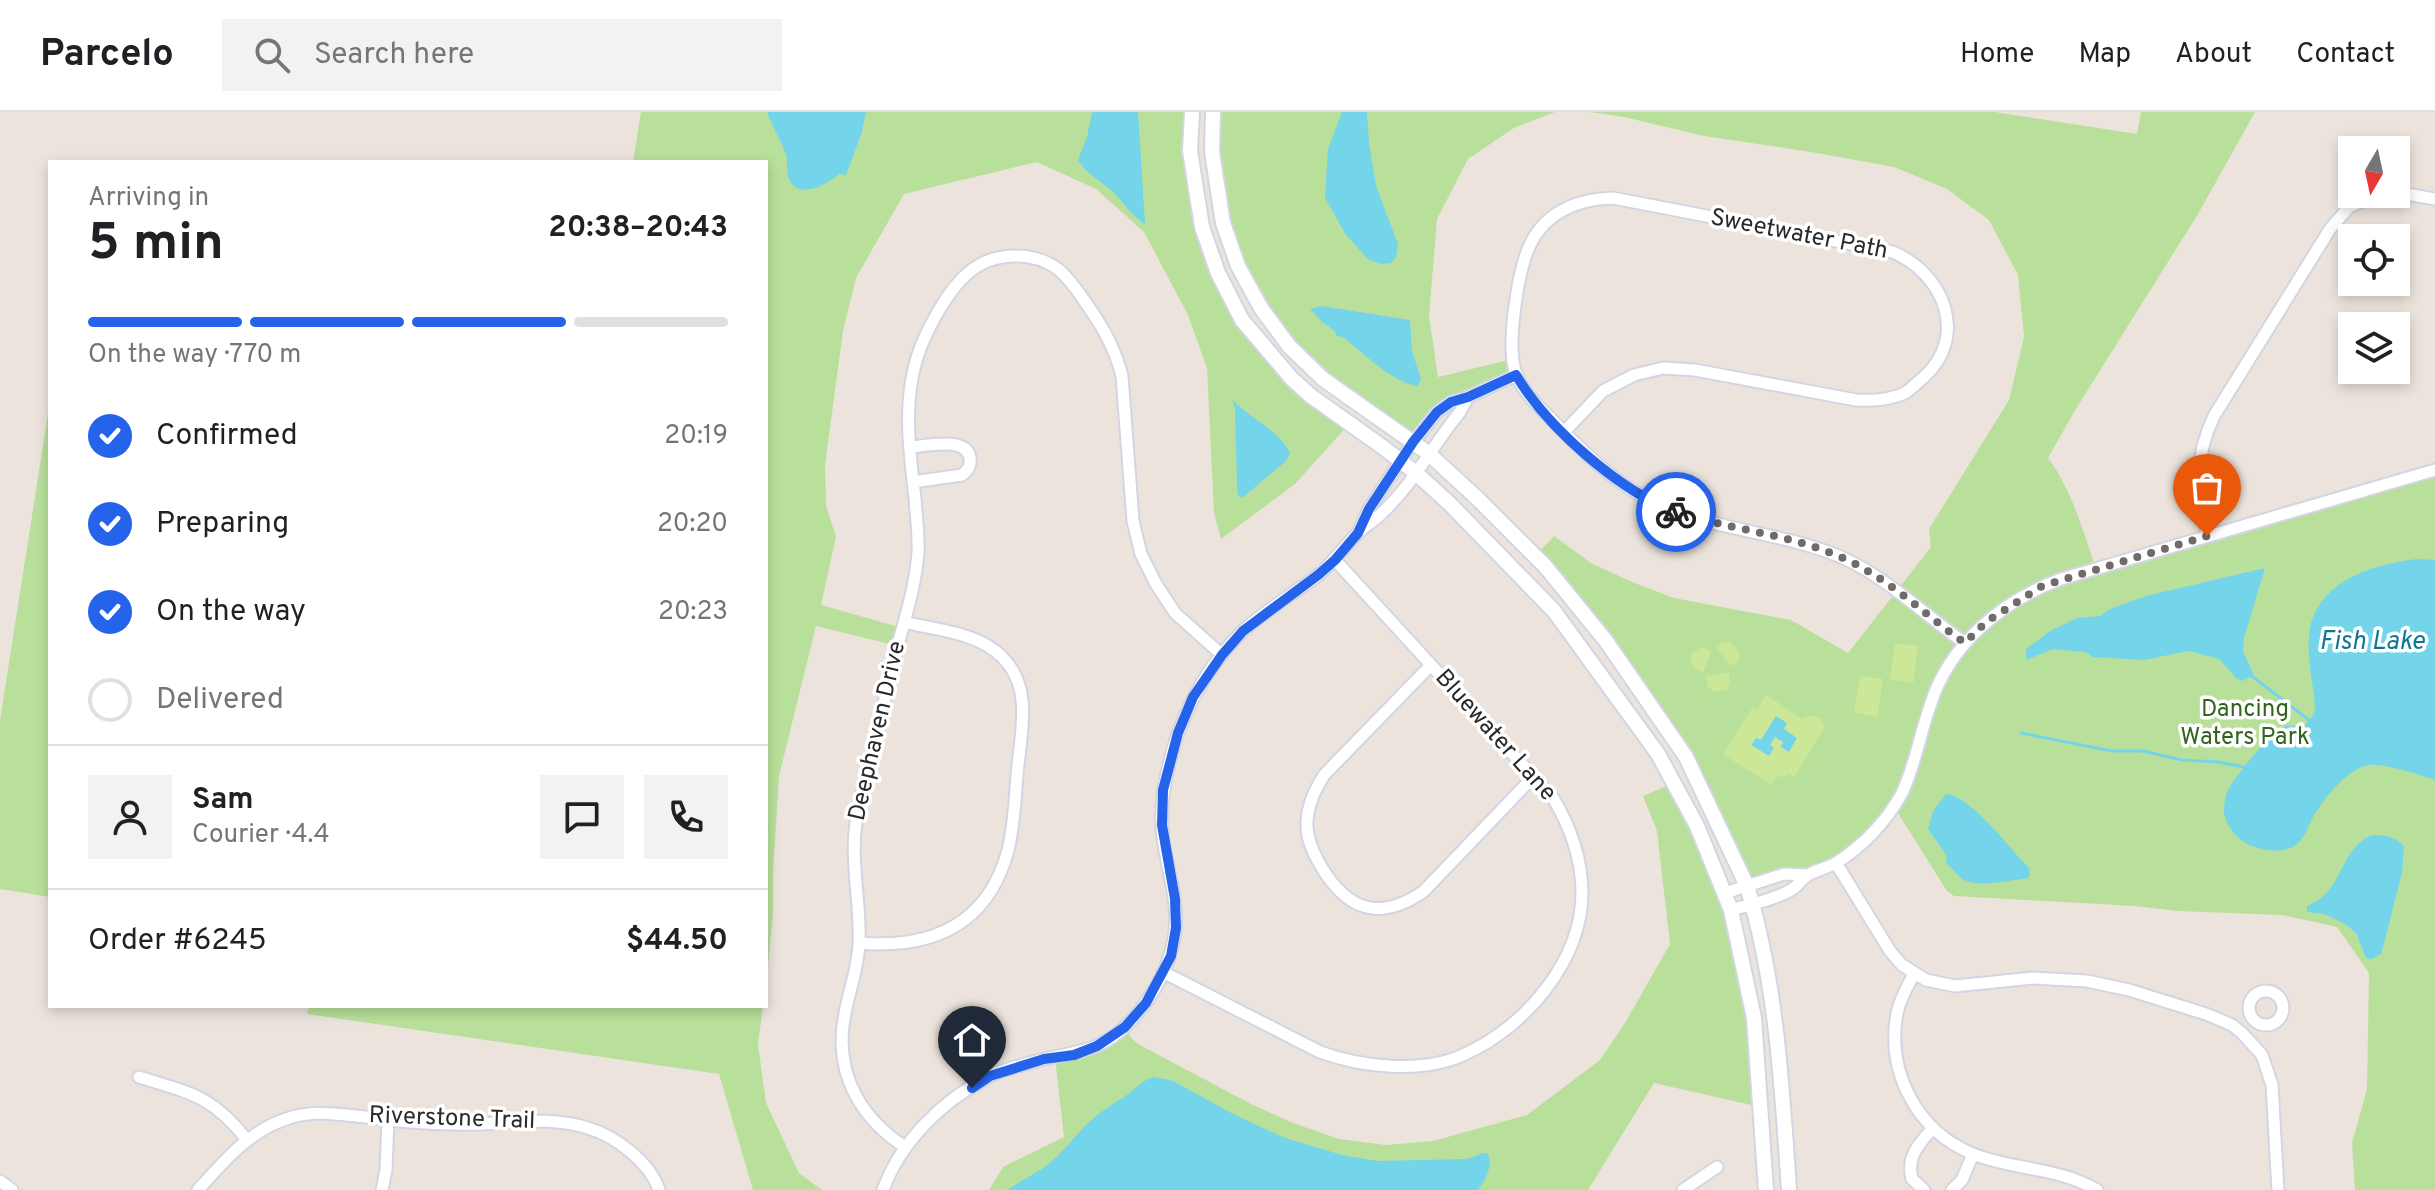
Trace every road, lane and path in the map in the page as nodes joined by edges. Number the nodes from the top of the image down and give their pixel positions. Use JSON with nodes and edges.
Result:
{"nodes":[{"id":1,"x":1192,"y":112,"type":"edge"},
{"id":2,"x":1213,"y":112,"type":"edge"},
{"id":3,"x":2410,"y":195,"type":"edge"},
{"id":4,"x":2435,"y":199,"type":"edge"},
{"id":5,"x":2348,"y":208,"type":"edge"},
{"id":6,"x":1516,"y":375,"type":"junction"},
{"id":7,"x":1468,"y":397,"type":"junction"},
{"id":8,"x":1564,"y":432,"type":"junction"},
{"id":9,"x":1413,"y":442,"type":"junction"},
{"id":10,"x":910,"y":447,"type":"junction"},
{"id":11,"x":1428,"y":453,"type":"junction"},
{"id":12,"x":1401,"y":461,"type":"junction"},
{"id":13,"x":2435,"y":470,"type":"edge"},
{"id":14,"x":1416,"y":473,"type":"junction"},
{"id":15,"x":913,"y":482,"type":"junction"},
{"id":16,"x":1358,"y":533,"type":"junction"},
{"id":17,"x":2207,"y":536,"type":"junction"},
{"id":18,"x":1335,"y":560,"type":"junction"},
{"id":19,"x":904,"y":622,"type":"junction"},
{"id":20,"x":1965,"y":643,"type":"junction"},
{"id":21,"x":1222,"y":655,"type":"junction"},
{"id":22,"x":1431,"y":665,"type":"junction"},
{"id":23,"x":1534,"y":776,"type":"junction"},
{"id":24,"x":1836,"y":863,"type":"junction"},
{"id":25,"x":1807,"y":875,"type":"junction"},
{"id":26,"x":1747,"y":886,"type":"junction"},
{"id":27,"x":1725,"y":893,"type":"junction"},
{"id":28,"x":1752,"y":904,"type":"junction"},
{"id":29,"x":1731,"y":910,"type":"junction"},
{"id":30,"x":859,"y":943,"type":"junction"},
{"id":31,"x":1163,"y":972,"type":"junction"},
{"id":32,"x":1914,"y":974,"type":"junction"},
{"id":33,"x":2253,"y":1019,"type":"dead end"},
{"id":34,"x":2242,"y":1033,"type":"junction"},
{"id":35,"x":139,"y":1077,"type":"dead end"},
{"id":36,"x":388,"y":1120,"type":"junction"},
{"id":37,"x":1933,"y":1128,"type":"junction"},
{"id":38,"x":247,"y":1140,"type":"junction"},
{"id":39,"x":905,"y":1147,"type":"junction"},
{"id":40,"x":1973,"y":1154,"type":"junction"},
{"id":41,"x":1717,"y":1167,"type":"dead end"},
{"id":42,"x":0,"y":1181,"type":"edge"},
{"id":43,"x":12,"y":1190,"type":"edge"},
{"id":44,"x":198,"y":1190,"type":"edge"},
{"id":45,"x":382,"y":1190,"type":"edge"},
{"id":46,"x":659,"y":1190,"type":"edge"},
{"id":47,"x":883,"y":1190,"type":"edge"},
{"id":48,"x":1683,"y":1190,"type":"edge"},
{"id":49,"x":1766,"y":1190,"type":"edge"},
{"id":50,"x":1789,"y":1190,"type":"edge"},
{"id":51,"x":1924,"y":1190,"type":"edge"},
{"id":52,"x":1952,"y":1190,"type":"edge"},
{"id":53,"x":2097,"y":1190,"type":"edge"},
{"id":54,"x":2278,"y":1190,"type":"edge"}],
"edges":[{"from":1,"to":12,"type":"street"},
{"from":2,"to":9,"type":"street"},
{"from":3,"to":4,"type":"street"},
{"from":5,"to":17,"type":"street"},
{"from":6,"to":7,"type":"street"},
{"from":6,"to":8,"type":"street"},
{"from":6,"to":8,"type":"street","name":"Sweetwater Path"},
{"from":7,"to":9,"type":"street"},
{"from":7,"to":11,"type":"street"},
{"from":8,"to":20,"type":"street"},
{"from":9,"to":11,"type":"street"},
{"from":9,"to":12,"type":"street"},
{"from":10,"to":15,"type":"street","name":"Deephaven Drive"},
{"from":10,"to":15,"type":"street"},
{"from":10,"to":21,"type":"street","name":"Deephaven Drive"},
{"from":11,"to":14,"type":"street"},
{"from":11,"to":26,"type":"street"},
{"from":12,"to":14,"type":"street"},
{"from":12,"to":16,"type":"street"},
{"from":13,"to":17,"type":"street"},
{"from":14,"to":16,"type":"street"},
{"from":14,"to":27,"type":"street"},
{"from":15,"to":19,"type":"street","name":"Deephaven Drive"},
{"from":16,"to":18,"type":"street"},
{"from":17,"to":20,"type":"street"},
{"from":18,"to":21,"type":"street"},
{"from":18,"to":22,"type":"street","name":"Bluewater Lane"},
{"from":19,"to":30,"type":"street","name":"Deephaven Drive"},
{"from":19,"to":30,"type":"street"},
{"from":20,"to":24,"type":"street"},
{"from":21,"to":31,"type":"street"},
{"from":22,"to":23,"type":"street","name":"Bluewater Lane"},
{"from":22,"to":23,"type":"street"},
{"from":23,"to":31,"type":"street","name":"Bluewater Lane"},
{"from":24,"to":25,"type":"street"},
{"from":24,"to":32,"type":"street"},
{"from":25,"to":26,"type":"street"},
{"from":25,"to":28,"type":"street"},
{"from":26,"to":27,"type":"street"},
{"from":26,"to":28,"type":"street"},
{"from":27,"to":29,"type":"street"},
{"from":28,"to":29,"type":"street"},
{"from":28,"to":50,"type":"street"},
{"from":29,"to":49,"type":"street"},
{"from":30,"to":39,"type":"street","name":"Deephaven Drive"},
{"from":31,"to":39,"type":"street"},
{"from":32,"to":34,"type":"street"},
{"from":32,"to":37,"type":"street"},
{"from":33,"to":34,"type":"street"},
{"from":34,"to":54,"type":"street"},
{"from":35,"to":38,"type":"street"},
{"from":36,"to":38,"type":"street","name":"Riverstone Trail"},
{"from":36,"to":45,"type":"street"},
{"from":36,"to":46,"type":"street","name":"Riverstone Trail"},
{"from":37,"to":40,"type":"street"},
{"from":37,"to":51,"type":"street"},
{"from":38,"to":44,"type":"street","name":"Riverstone Trail"},
{"from":39,"to":47,"type":"street"},
{"from":40,"to":52,"type":"street"},
{"from":40,"to":53,"type":"street"},
{"from":41,"to":48,"type":"street"},
{"from":42,"to":43,"type":"street"}]}
